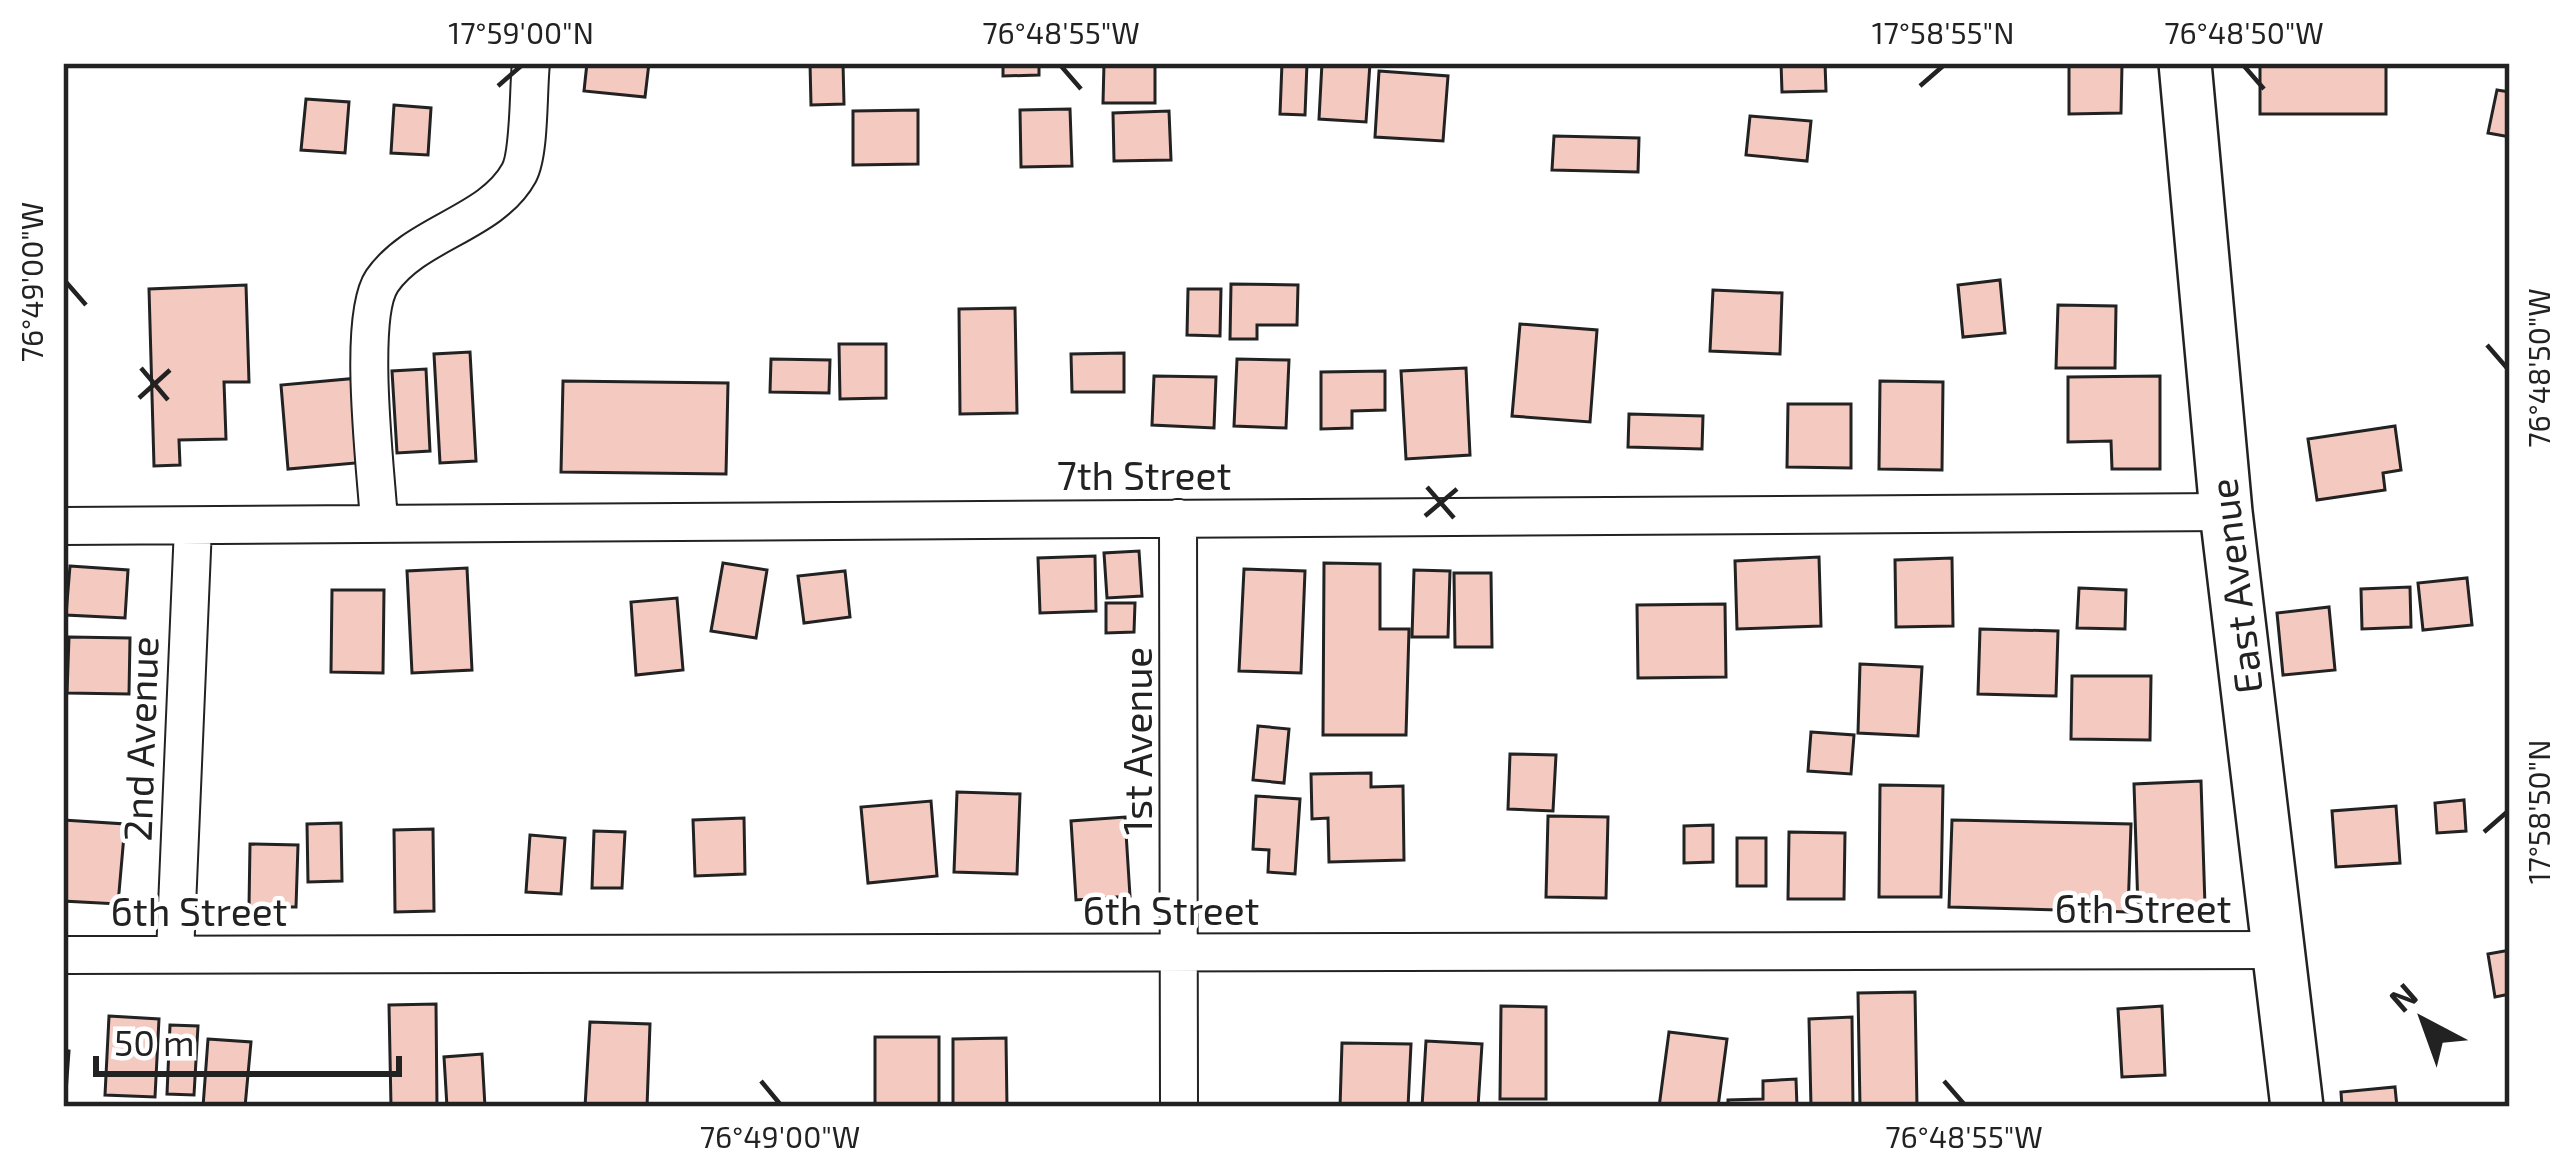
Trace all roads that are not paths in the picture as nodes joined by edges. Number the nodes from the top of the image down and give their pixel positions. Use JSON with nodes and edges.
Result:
{"nodes":[{"id":1,"x":531,"y":63,"type":"edge"},
{"id":2,"x":2185,"y":63,"type":"edge"},
{"id":3,"x":2226,"y":512,"type":"junction"},
{"id":4,"x":1178,"y":518,"type":"junction"},
{"id":5,"x":379,"y":521,"type":"junction"},
{"id":6,"x":63,"y":526,"type":"edge"},
{"id":7,"x":193,"y":527,"type":"junction"},
{"id":8,"x":2280,"y":950,"type":"junction"},
{"id":9,"x":1181,"y":953,"type":"junction"},
{"id":10,"x":175,"y":954,"type":"junction"},
{"id":11,"x":63,"y":955,"type":"edge"},
{"id":12,"x":1179,"y":1107,"type":"edge"},
{"id":13,"x":2297,"y":1107,"type":"edge"}],
"edges":[{"from":1,"to":5,"type":"street"},
{"from":2,"to":3,"type":"main road","name":"East Avenue"},
{"from":3,"to":4,"type":"street","name":"7th Street"},
{"from":3,"to":8,"type":"main road","name":"East Avenue"},
{"from":4,"to":5,"type":"street","name":"7th Street"},
{"from":4,"to":9,"type":"street","name":"1st Avenue"},
{"from":5,"to":7,"type":"street","name":"7th Street"},
{"from":6,"to":7,"type":"street","name":"7th Street"},
{"from":7,"to":10,"type":"street","name":"2nd Avenue"},
{"from":8,"to":9,"type":"street","name":"6th Street"},
{"from":8,"to":13,"type":"main road","name":"East Avenue"},
{"from":9,"to":10,"type":"street","name":"6th Street"},
{"from":9,"to":12,"type":"street","name":"1st Avenue"},
{"from":10,"to":11,"type":"street","name":"6th Street"}]}
